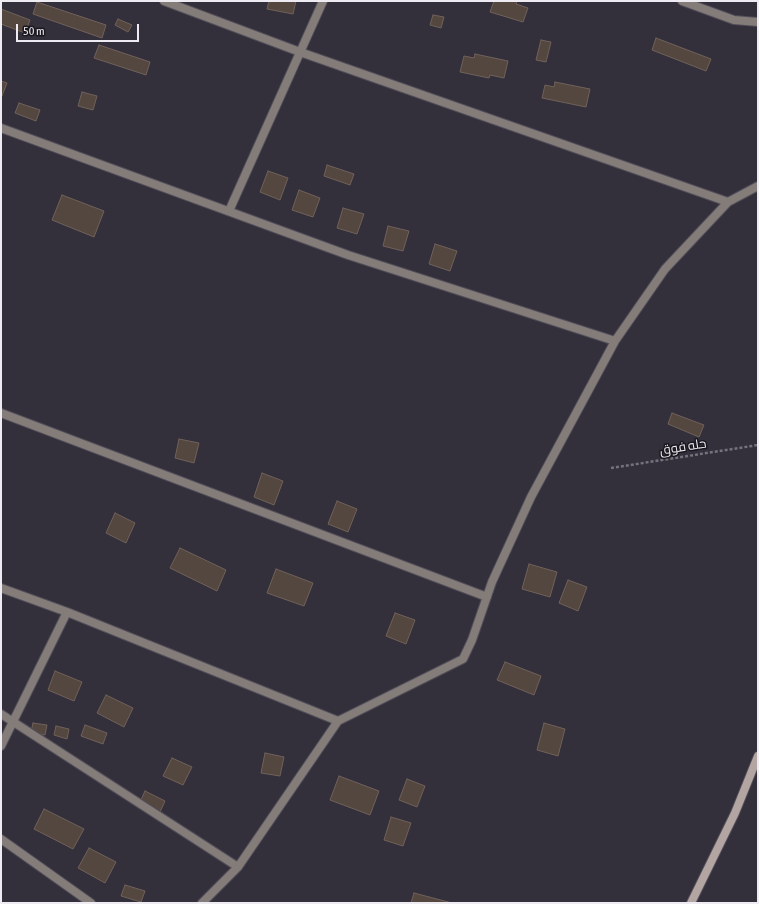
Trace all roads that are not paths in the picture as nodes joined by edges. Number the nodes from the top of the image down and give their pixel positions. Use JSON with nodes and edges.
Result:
{"nodes":[{"id":1,"x":164,"y":1,"type":"edge"},
{"id":2,"x":323,"y":1,"type":"edge"},
{"id":3,"x":682,"y":1,"type":"edge"},
{"id":4,"x":758,"y":22,"type":"edge"},
{"id":5,"x":300,"y":52,"type":"junction"},
{"id":6,"x":1,"y":128,"type":"edge"},
{"id":7,"x":758,"y":186,"type":"edge"},
{"id":8,"x":728,"y":202,"type":"junction"},
{"id":9,"x":229,"y":211,"type":"junction"},
{"id":10,"x":615,"y":340,"type":"junction"},
{"id":11,"x":1,"y":413,"type":"edge"},
{"id":12,"x":1,"y":588,"type":"edge"},
{"id":13,"x":487,"y":597,"type":"junction"},
{"id":14,"x":67,"y":612,"type":"junction"},
{"id":15,"x":1,"y":714,"type":"edge"},
{"id":16,"x":13,"y":720,"type":"junction"},
{"id":17,"x":338,"y":721,"type":"junction"},
{"id":18,"x":1,"y":746,"type":"edge"},
{"id":19,"x":758,"y":756,"type":"edge"},
{"id":20,"x":1,"y":838,"type":"edge"},
{"id":21,"x":238,"y":867,"type":"junction"},
{"id":22,"x":91,"y":903,"type":"edge"},
{"id":23,"x":202,"y":903,"type":"edge"},
{"id":24,"x":691,"y":903,"type":"edge"}],
"edges":[{"from":1,"to":5,"type":"street"},
{"from":2,"to":5,"type":"street"},
{"from":3,"to":4,"type":"street"},
{"from":5,"to":8,"type":"street"},
{"from":5,"to":9,"type":"street"},
{"from":6,"to":9,"type":"street"},
{"from":7,"to":8,"type":"street"},
{"from":8,"to":10,"type":"street"},
{"from":9,"to":10,"type":"street"},
{"from":10,"to":13,"type":"street"},
{"from":11,"to":13,"type":"street"},
{"from":12,"to":14,"type":"street"},
{"from":13,"to":17,"type":"street"},
{"from":14,"to":16,"type":"street"},
{"from":14,"to":17,"type":"street"},
{"from":15,"to":16,"type":"street"},
{"from":16,"to":18,"type":"street"},
{"from":16,"to":21,"type":"street"},
{"from":17,"to":21,"type":"street"},
{"from":19,"to":24,"type":"main road"},
{"from":20,"to":22,"type":"street"},
{"from":21,"to":23,"type":"street"}]}
